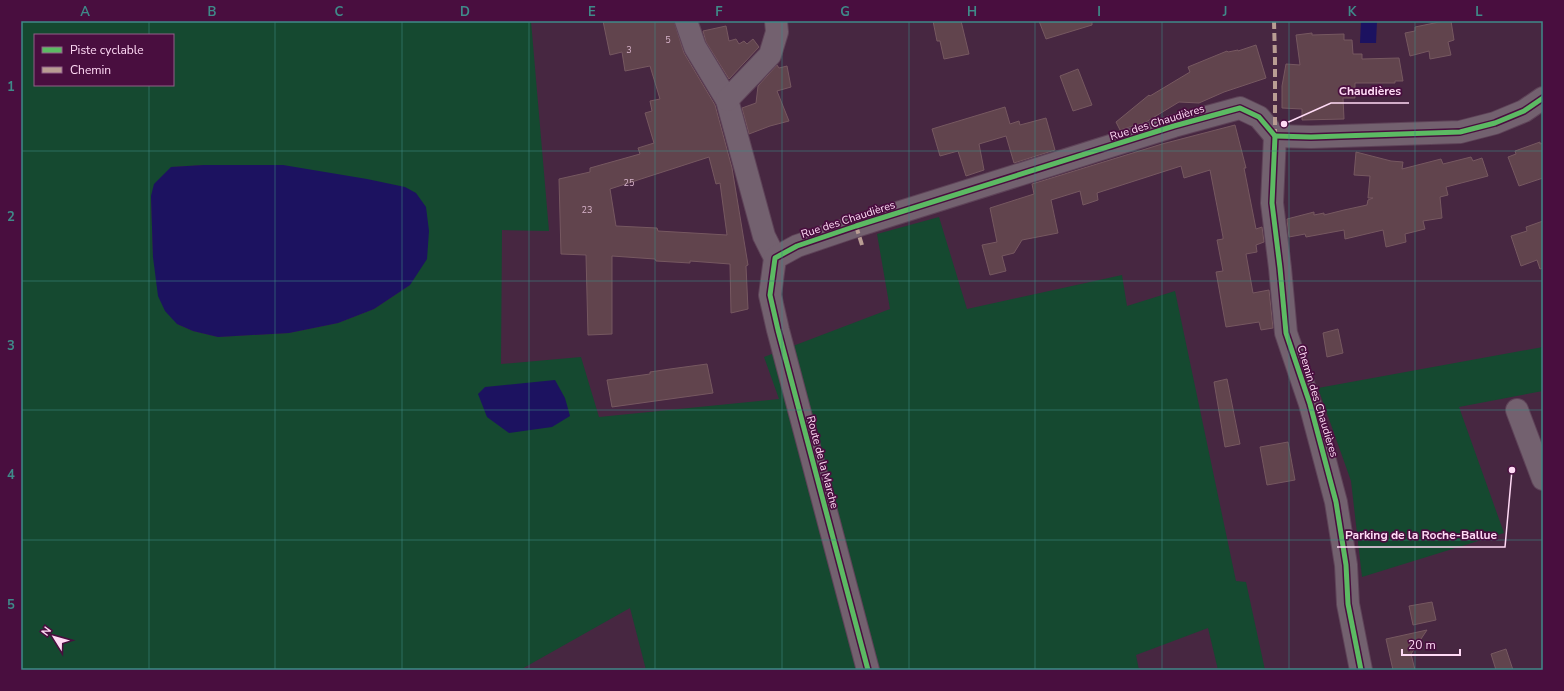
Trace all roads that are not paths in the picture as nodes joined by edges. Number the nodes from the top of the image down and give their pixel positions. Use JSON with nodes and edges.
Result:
{"nodes":[{"id":1,"x":686,"y":21,"type":"edge"},
{"id":2,"x":776,"y":21,"type":"edge"},
{"id":3,"x":1543,"y":98,"type":"edge"},
{"id":4,"x":727,"y":100,"type":"junction"},
{"id":5,"x":1274,"y":136,"type":"junction"},
{"id":6,"x":775,"y":258,"type":"junction"},
{"id":7,"x":1518,"y":410,"type":"dead end"},
{"id":8,"x":1543,"y":479,"type":"edge"},
{"id":9,"x":868,"y":670,"type":"edge"},
{"id":10,"x":1361,"y":670,"type":"edge"}],
"edges":[{"from":1,"to":4,"type":"street"},
{"from":2,"to":4,"type":"street"},
{"from":3,"to":5,"type":"street"},
{"from":4,"to":6,"type":"street"},
{"from":5,"to":6,"type":"street","name":"Rue des Chaudières"},
{"from":5,"to":10,"type":"street","name":"Chemin des Chaudières"},
{"from":6,"to":9,"type":"street","name":"Route de la Marche"},
{"from":7,"to":8,"type":"street"}]}
